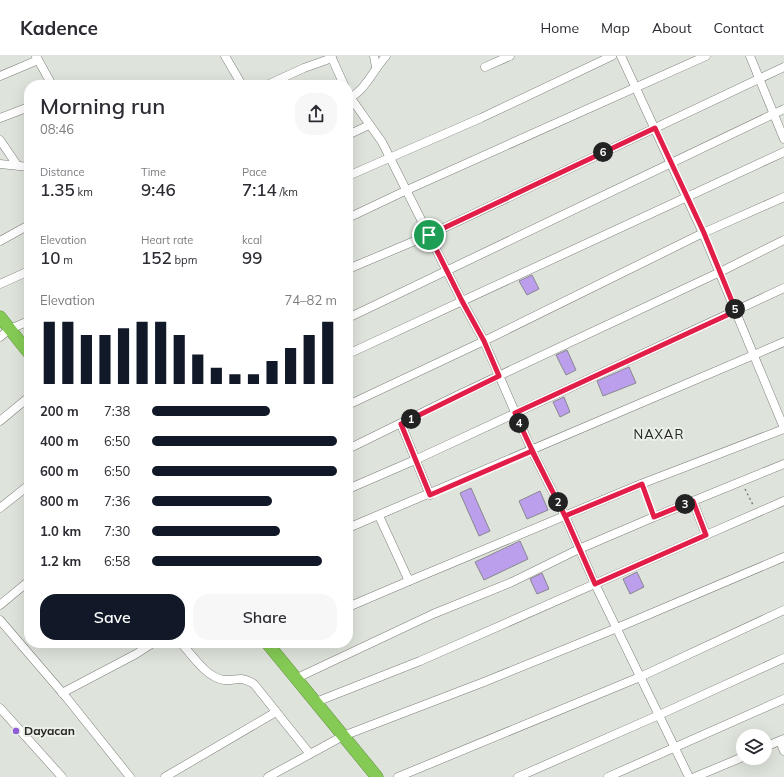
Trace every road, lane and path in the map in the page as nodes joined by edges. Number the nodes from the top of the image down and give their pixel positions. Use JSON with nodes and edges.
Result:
{"nodes":[{"id":1,"x":225,"y":56,"type":"edge"},
{"id":2,"x":374,"y":56,"type":"edge"},
{"id":3,"x":386,"y":56,"type":"edge"},
{"id":4,"x":510,"y":56,"type":"edge"},
{"id":5,"x":612,"y":56,"type":"edge"},
{"id":6,"x":621,"y":56,"type":"edge"},
{"id":7,"x":706,"y":56,"type":"edge"},
{"id":8,"x":750,"y":56,"type":"edge"},
{"id":9,"x":331,"y":57,"type":"edge"},
{"id":10,"x":37,"y":58,"type":"edge"},
{"id":11,"x":376,"y":67,"type":"junction"},
{"id":12,"x":486,"y":67,"type":"dead end"},
{"id":13,"x":784,"y":67,"type":"edge"},
{"id":14,"x":0,"y":76,"type":"edge"},
{"id":15,"x":759,"y":79,"type":"junction"},
{"id":16,"x":49,"y":80,"type":"edge"},
{"id":17,"x":239,"y":80,"type":"edge"},
{"id":18,"x":278,"y":80,"type":"edge"},
{"id":19,"x":342,"y":80,"type":"edge"},
{"id":20,"x":636,"y":87,"type":"junction"},
{"id":21,"x":353,"y":95,"type":"edge"},
{"id":22,"x":353,"y":103,"type":"edge"},
{"id":23,"x":24,"y":109,"type":"edge"},
{"id":24,"x":784,"y":109,"type":"edge"},
{"id":25,"x":773,"y":114,"type":"junction"},
{"id":26,"x":0,"y":118,"type":"edge"},
{"id":27,"x":369,"y":125,"type":"junction"},
{"id":28,"x":655,"y":128,"type":"junction"},
{"id":29,"x":353,"y":133,"type":"edge"},
{"id":30,"x":784,"y":139,"type":"edge"},
{"id":31,"x":0,"y":140,"type":"edge"},
{"id":32,"x":784,"y":152,"type":"edge"},
{"id":33,"x":390,"y":157,"type":"junction"},
{"id":34,"x":671,"y":163,"type":"junction"},
{"id":35,"x":0,"y":164,"type":"edge"},
{"id":36,"x":17,"y":166,"type":"junction"},
{"id":37,"x":24,"y":167,"type":"edge"},
{"id":38,"x":353,"y":174,"type":"edge"},
{"id":39,"x":407,"y":190,"type":"junction"},
{"id":40,"x":688,"y":197,"type":"junction"},
{"id":41,"x":784,"y":197,"type":"edge"},
{"id":42,"x":353,"y":216,"type":"edge"},
{"id":43,"x":24,"y":227,"type":"edge"},
{"id":44,"x":704,"y":233,"type":"junction"},
{"id":45,"x":429,"y":235,"type":"junction"},
{"id":46,"x":784,"y":240,"type":"edge"},
{"id":47,"x":0,"y":241,"type":"edge"},
{"id":48,"x":353,"y":267,"type":"edge"},
{"id":49,"x":447,"y":271,"type":"junction"},
{"id":50,"x":720,"y":272,"type":"junction"},
{"id":51,"x":24,"y":274,"type":"edge"},
{"id":52,"x":0,"y":284,"type":"edge"},
{"id":53,"x":784,"y":288,"type":"edge"},
{"id":54,"x":462,"y":301,"type":"junction"},
{"id":55,"x":736,"y":311,"type":"junction"},
{"id":56,"x":0,"y":316,"type":"edge"},
{"id":57,"x":353,"y":316,"type":"edge"},
{"id":58,"x":24,"y":323,"type":"edge"},
{"id":59,"x":10,"y":329,"type":"junction"},
{"id":60,"x":0,"y":337,"type":"edge"},
{"id":61,"x":484,"y":341,"type":"junction"},
{"id":62,"x":784,"y":342,"type":"edge"},
{"id":63,"x":24,"y":347,"type":"edge"},
{"id":64,"x":353,"y":352,"type":"edge"},
{"id":65,"x":755,"y":355,"type":"junction"},
{"id":66,"x":499,"y":376,"type":"junction"},
{"id":67,"x":24,"y":401,"type":"edge"},
{"id":68,"x":353,"y":403,"type":"edge"},
{"id":69,"x":515,"y":413,"type":"junction"},
{"id":70,"x":0,"y":420,"type":"edge"},
{"id":71,"x":401,"y":424,"type":"junction"},
{"id":72,"x":784,"y":429,"type":"edge"},
{"id":73,"x":353,"y":448,"type":"edge"},
{"id":74,"x":532,"y":451,"type":"junction"},
{"id":75,"x":415,"y":460,"type":"junction"},
{"id":76,"x":784,"y":464,"type":"edge"},
{"id":77,"x":742,"y":481,"type":"junction"},
{"id":78,"x":642,"y":484,"type":"junction"},
{"id":79,"x":353,"y":487,"type":"edge"},
{"id":80,"x":24,"y":489,"type":"edge"},
{"id":81,"x":430,"y":495,"type":"junction"},
{"id":82,"x":693,"y":501,"type":"junction"},
{"id":83,"x":784,"y":501,"type":"edge"},
{"id":84,"x":0,"y":508,"type":"edge"},
{"id":85,"x":756,"y":513,"type":"junction"},
{"id":86,"x":379,"y":516,"type":"junction"},
{"id":87,"x":565,"y":516,"type":"junction"},
{"id":88,"x":654,"y":517,"type":"junction"},
{"id":89,"x":353,"y":526,"type":"edge"},
{"id":90,"x":706,"y":535,"type":"junction"},
{"id":91,"x":579,"y":549,"type":"junction"},
{"id":92,"x":784,"y":557,"type":"edge"},
{"id":93,"x":410,"y":581,"type":"junction"},
{"id":94,"x":595,"y":584,"type":"junction"},
{"id":95,"x":24,"y":586,"type":"edge"},
{"id":96,"x":0,"y":605,"type":"edge"},
{"id":97,"x":353,"y":605,"type":"edge"},
{"id":98,"x":784,"y":610,"type":"edge"},
{"id":99,"x":0,"y":620,"type":"edge"},
{"id":100,"x":617,"y":628,"type":"junction"},
{"id":101,"x":145,"y":648,"type":"edge"},
{"id":102,"x":186,"y":648,"type":"edge"},
{"id":103,"x":273,"y":648,"type":"edge"},
{"id":104,"x":784,"y":658,"type":"edge"},
{"id":105,"x":640,"y":676,"type":"junction"},
{"id":106,"x":297,"y":678,"type":"junction"},
{"id":107,"x":62,"y":693,"type":"junction"},
{"id":108,"x":784,"y":699,"type":"edge"},
{"id":109,"x":316,"y":702,"type":"junction"},
{"id":110,"x":0,"y":708,"type":"edge"},
{"id":111,"x":276,"y":712,"type":"junction"},
{"id":112,"x":659,"y":715,"type":"junction"},
{"id":113,"x":343,"y":736,"type":"junction"},
{"id":114,"x":782,"y":740,"type":"edge"},
{"id":115,"x":772,"y":744,"type":"edge"},
{"id":116,"x":674,"y":748,"type":"junction"},
{"id":117,"x":784,"y":751,"type":"edge"},
{"id":118,"x":310,"y":754,"type":"junction"},
{"id":119,"x":736,"y":760,"type":"edge"},
{"id":120,"x":62,"y":777,"type":"edge"},
{"id":121,"x":130,"y":777,"type":"edge"},
{"id":122,"x":165,"y":777,"type":"edge"},
{"id":123,"x":268,"y":777,"type":"edge"},
{"id":124,"x":377,"y":777,"type":"edge"},
{"id":125,"x":398,"y":777,"type":"edge"},
{"id":126,"x":518,"y":777,"type":"edge"},
{"id":127,"x":608,"y":777,"type":"edge"},
{"id":128,"x":689,"y":777,"type":"edge"},
{"id":129,"x":696,"y":777,"type":"edge"}],
"edges":[{"from":1,"to":17,"type":"street"},
{"from":2,"to":11,"type":"street"},
{"from":3,"to":11,"type":"street"},
{"from":4,"to":12,"type":"street"},
{"from":5,"to":33,"type":"street"},
{"from":6,"to":20,"type":"street"},
{"from":7,"to":20,"type":"street"},
{"from":8,"to":15,"type":"street"},
{"from":9,"to":18,"type":"street"},
{"from":9,"to":19,"type":"street"},
{"from":10,"to":14,"type":"street"},
{"from":10,"to":16,"type":"street"},
{"from":11,"to":21,"type":"street"},
{"from":13,"to":15,"type":"street"},
{"from":15,"to":25,"type":"street"},
{"from":15,"to":28,"type":"street"},
{"from":20,"to":28,"type":"street"},
{"from":20,"to":39,"type":"street"},
{"from":22,"to":27,"type":"street"},
{"from":23,"to":26,"type":"street"},
{"from":24,"to":25,"type":"street"},
{"from":25,"to":30,"type":"street"},
{"from":25,"to":34,"type":"street"},
{"from":27,"to":29,"type":"street"},
{"from":27,"to":33,"type":"street"},
{"from":28,"to":34,"type":"street"},
{"from":28,"to":45,"type":"street"},
{"from":31,"to":36,"type":"street"},
{"from":32,"to":40,"type":"street"},
{"from":33,"to":38,"type":"street"},
{"from":33,"to":39,"type":"street"},
{"from":34,"to":40,"type":"street"},
{"from":34,"to":49,"type":"street"},
{"from":35,"to":36,"type":"street"},
{"from":36,"to":37,"type":"street"},
{"from":39,"to":42,"type":"street"},
{"from":39,"to":45,"type":"street"},
{"from":40,"to":44,"type":"street"},
{"from":40,"to":54,"type":"street"},
{"from":41,"to":44,"type":"street"},
{"from":43,"to":47,"type":"street"},
{"from":44,"to":50,"type":"street"},
{"from":44,"to":61,"type":"street"},
{"from":45,"to":48,"type":"street"},
{"from":45,"to":49,"type":"street"},
{"from":46,"to":50,"type":"street"},
{"from":49,"to":54,"type":"street"},
{"from":49,"to":57,"type":"street"},
{"from":50,"to":55,"type":"street"},
{"from":50,"to":66,"type":"street"},
{"from":51,"to":52,"type":"street"},
{"from":53,"to":55,"type":"street"},
{"from":54,"to":61,"type":"street"},
{"from":54,"to":64,"type":"street"},
{"from":55,"to":65,"type":"street"},
{"from":55,"to":69,"type":"street"},
{"from":56,"to":59,"type":"highway"},
{"from":58,"to":59,"type":"street"},
{"from":59,"to":60,"type":"street"},
{"from":59,"to":63,"type":"highway"},
{"from":61,"to":66,"type":"street"},
{"from":61,"to":68,"type":"street"},
{"from":62,"to":65,"type":"street"},
{"from":65,"to":72,"type":"street"},
{"from":65,"to":74,"type":"street"},
{"from":66,"to":69,"type":"street"},
{"from":66,"to":71,"type":"street"},
{"from":67,"to":70,"type":"street"},
{"from":69,"to":74,"type":"street"},
{"from":69,"to":75,"type":"street"},
{"from":71,"to":73,"type":"street"},
{"from":71,"to":75,"type":"street"},
{"from":72,"to":78,"type":"street"},
{"from":74,"to":81,"type":"street"},
{"from":74,"to":87,"type":"street"},
{"from":75,"to":79,"type":"street"},
{"from":75,"to":81,"type":"street"},
{"from":76,"to":77,"type":"street"},
{"from":77,"to":82,"type":"street"},
{"from":77,"to":85,"type":"path"},
{"from":78,"to":87,"type":"street"},
{"from":78,"to":88,"type":"path"},
{"from":80,"to":84,"type":"street"},
{"from":81,"to":86,"type":"street"},
{"from":82,"to":88,"type":"street"},
{"from":82,"to":90,"type":"street"},
{"from":83,"to":85,"type":"street"},
{"from":85,"to":90,"type":"street"},
{"from":86,"to":89,"type":"street"},
{"from":86,"to":93,"type":"street"},
{"from":87,"to":91,"type":"street"},
{"from":87,"to":93,"type":"street"},
{"from":88,"to":91,"type":"street"},
{"from":90,"to":94,"type":"street"},
{"from":91,"to":94,"type":"street"},
{"from":91,"to":106,"type":"street"},
{"from":92,"to":100,"type":"street"},
{"from":93,"to":97,"type":"street"},
{"from":94,"to":100,"type":"street"},
{"from":94,"to":109,"type":"street"},
{"from":95,"to":96,"type":"street"},
{"from":98,"to":105,"type":"street"},
{"from":99,"to":107,"type":"street"},
{"from":100,"to":105,"type":"street"},
{"from":100,"to":113,"type":"street"},
{"from":101,"to":107,"type":"street"},
{"from":102,"to":111,"type":"street"},
{"from":103,"to":106,"type":"highway"},
{"from":104,"to":112,"type":"street"},
{"from":105,"to":112,"type":"street"},
{"from":105,"to":125,"type":"street"},
{"from":106,"to":109,"type":"highway"},
{"from":107,"to":121,"type":"street"},
{"from":108,"to":116,"type":"street"},
{"from":109,"to":113,"type":"highway"},
{"from":110,"to":120,"type":"street"},
{"from":111,"to":118,"type":"street"},
{"from":111,"to":122,"type":"street"},
{"from":112,"to":116,"type":"street"},
{"from":112,"to":126,"type":"street"},
{"from":113,"to":118,"type":"street"},
{"from":113,"to":124,"type":"highway"},
{"from":114,"to":115,"type":"street"},
{"from":114,"to":117,"type":"street"},
{"from":116,"to":127,"type":"street"},
{"from":116,"to":128,"type":"street"},
{"from":118,"to":123,"type":"street"},
{"from":119,"to":129,"type":"street"}]}
